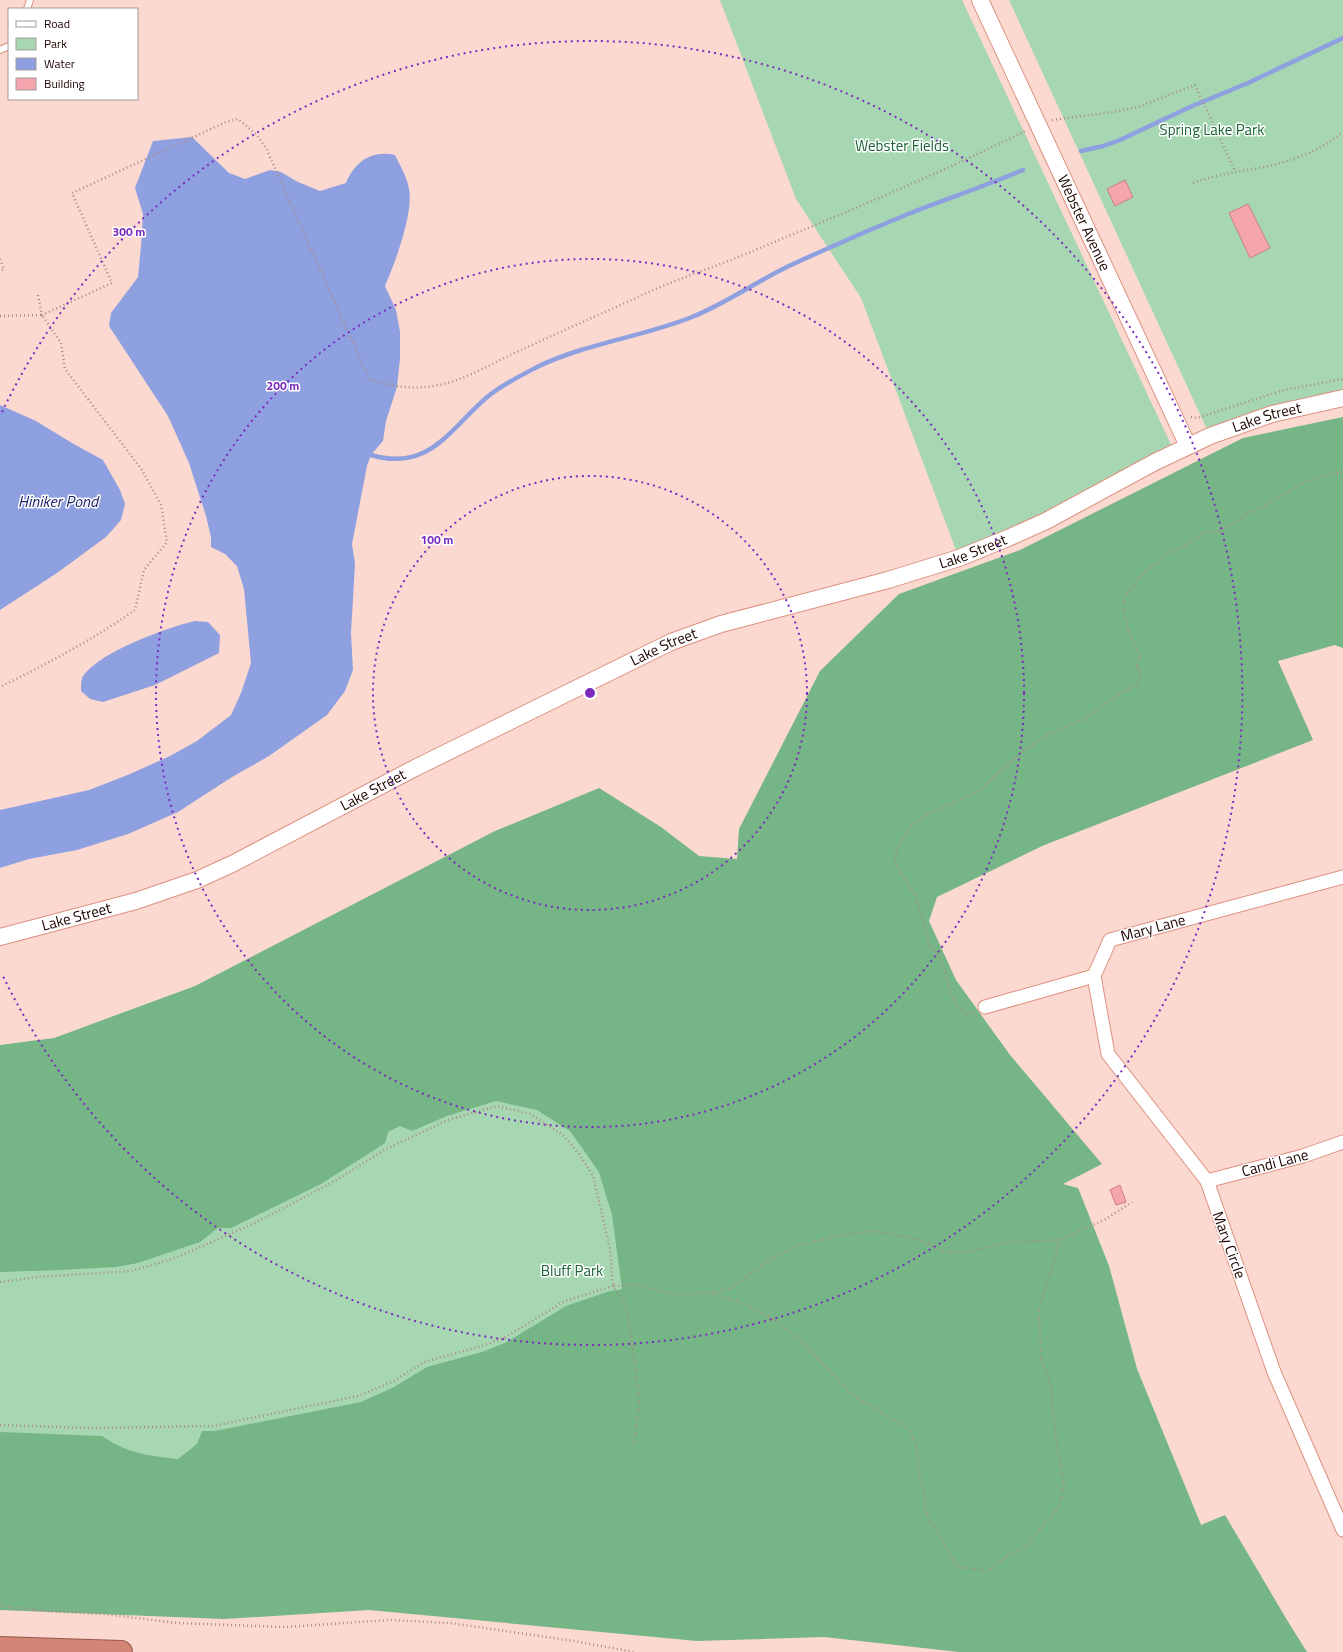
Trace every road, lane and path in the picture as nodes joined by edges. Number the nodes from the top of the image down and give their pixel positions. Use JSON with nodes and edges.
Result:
{"nodes":[{"id":1,"x":980,"y":0,"type":"edge"},
{"id":2,"x":1038,"y":125,"type":"junction"},
{"id":3,"x":1343,"y":132,"type":"edge"},
{"id":4,"x":1235,"y":171,"type":"junction"},
{"id":5,"x":1193,"y":183,"type":"dead end"},
{"id":6,"x":0,"y":259,"type":"edge"},
{"id":7,"x":0,"y":271,"type":"edge"},
{"id":8,"x":38,"y":295,"type":"dead end"},
{"id":9,"x":42,"y":315,"type":"junction"},
{"id":10,"x":0,"y":316,"type":"edge"},
{"id":11,"x":1343,"y":379,"type":"edge"},
{"id":12,"x":1343,"y":398,"type":"edge"},
{"id":13,"x":1190,"y":417,"type":"dead end"},
{"id":14,"x":1188,"y":446,"type":"junction"},
{"id":15,"x":1343,"y":471,"type":"edge"},
{"id":16,"x":0,"y":687,"type":"edge"},
{"id":17,"x":1343,"y":877,"type":"edge"},
{"id":18,"x":0,"y":937,"type":"edge"},
{"id":19,"x":1094,"y":976,"type":"junction"},
{"id":20,"x":985,"y":1007,"type":"joint"},
{"id":21,"x":1343,"y":1142,"type":"edge"},
{"id":22,"x":1207,"y":1181,"type":"junction"},
{"id":23,"x":1132,"y":1202,"type":"dead end"},
{"id":24,"x":1060,"y":1240,"type":"junction"},
{"id":25,"x":0,"y":1282,"type":"edge"},
{"id":26,"x":613,"y":1286,"type":"junction"},
{"id":27,"x":712,"y":1293,"type":"junction"},
{"id":28,"x":0,"y":1425,"type":"edge"},
{"id":29,"x":634,"y":1446,"type":"dead end"},
{"id":30,"x":1343,"y":1530,"type":"edge"},
{"id":31,"x":0,"y":1606,"type":"edge"},
{"id":32,"x":0,"y":1648,"type":"edge"},
{"id":33,"x":121,"y":1652,"type":"edge"},
{"id":34,"x":634,"y":1652,"type":"edge"}],
"edges":[{"from":1,"to":2,"type":"street","name":"Webster Avenue"},
{"from":2,"to":4,"type":"path"},
{"from":2,"to":9,"type":"path"},
{"from":2,"to":14,"type":"street","name":"Webster Avenue"},
{"from":3,"to":4,"type":"path"},
{"from":4,"to":5,"type":"path"},
{"from":6,"to":7,"type":"path"},
{"from":8,"to":9,"type":"path"},
{"from":9,"to":10,"type":"path"},
{"from":9,"to":16,"type":"path"},
{"from":11,"to":13,"type":"path"},
{"from":12,"to":14,"type":"street","name":"Lake Street"},
{"from":14,"to":18,"type":"street","name":"Lake Street"},
{"from":15,"to":20,"type":"path"},
{"from":17,"to":19,"type":"street","name":"Mary Lane"},
{"from":19,"to":20,"type":"street"},
{"from":19,"to":22,"type":"street","name":"Mary Circle"},
{"from":21,"to":22,"type":"street","name":"Candi Lane"},
{"from":22,"to":30,"type":"street","name":"Mary Circle"},
{"from":23,"to":24,"type":"path"},
{"from":24,"to":27,"type":"path"},
{"from":24,"to":27,"type":"path"},
{"from":25,"to":26,"type":"path"},
{"from":26,"to":27,"type":"path"},
{"from":26,"to":28,"type":"path"},
{"from":26,"to":29,"type":"path"},
{"from":31,"to":34,"type":"path"},
{"from":32,"to":33,"type":"highway"}]}
